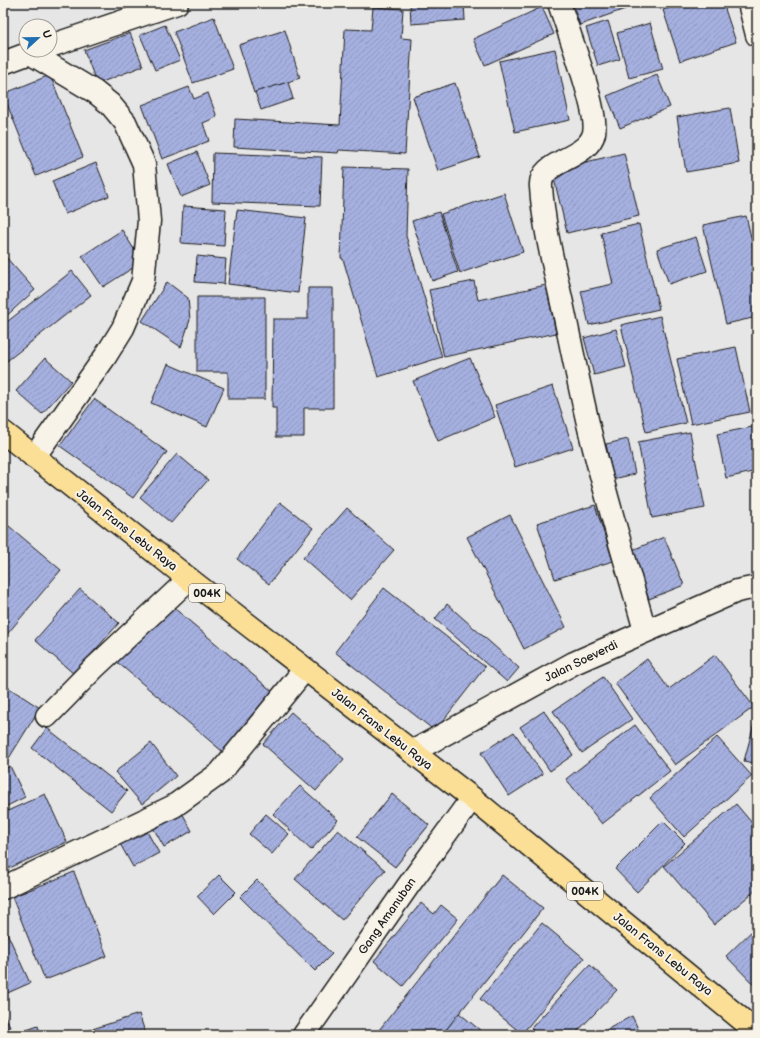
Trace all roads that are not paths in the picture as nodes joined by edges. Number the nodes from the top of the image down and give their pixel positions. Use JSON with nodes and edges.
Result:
{"nodes":[{"id":1,"x":177,"y":3,"type":"edge"},
{"id":2,"x":559,"y":3,"type":"edge"},
{"id":3,"x":749,"y":3,"type":"edge"},
{"id":4,"x":757,"y":35,"type":"edge"},
{"id":5,"x":58,"y":44,"type":"edge"},
{"id":6,"x":18,"y":58,"type":"edge"},
{"id":7,"x":50,"y":58,"type":"edge"},
{"id":8,"x":3,"y":63,"type":"edge"},
{"id":9,"x":3,"y":432,"type":"edge"},
{"id":10,"x":34,"y":457,"type":"junction"},
{"id":11,"x":189,"y":579,"type":"junction"},
{"id":12,"x":757,"y":587,"type":"edge"},
{"id":13,"x":645,"y":631,"type":"junction"},
{"id":14,"x":304,"y":669,"type":"junction"},
{"id":15,"x":47,"y":716,"type":"dead end"},
{"id":16,"x":412,"y":752,"type":"junction"},
{"id":17,"x":472,"y":798,"type":"junction"},
{"id":18,"x":3,"y":888,"type":"edge"},
{"id":19,"x":757,"y":1032,"type":"edge"},
{"id":20,"x":304,"y":1035,"type":"edge"}],
"edges":[{"from":1,"to":5,"type":"street"},
{"from":2,"to":13,"type":"street"},
{"from":3,"to":4,"type":"street"},
{"from":6,"to":8,"type":"street"},
{"from":7,"to":10,"type":"street"},
{"from":9,"to":10,"type":"main road","name":"Jalan Frans Lebu Raya","number":"004K"},
{"from":10,"to":11,"type":"main road","name":"Jalan Frans Lebu Raya","number":"004K"},
{"from":11,"to":14,"type":"main road","name":"Jalan Frans Lebu Raya","number":"004K"},
{"from":11,"to":15,"type":"street"},
{"from":12,"to":13,"type":"street","name":"Jalan Soeverdi"},
{"from":13,"to":16,"type":"street","name":"Jalan Soeverdi"},
{"from":14,"to":16,"type":"main road","name":"Jalan Frans Lebu Raya","number":"004K"},
{"from":14,"to":18,"type":"street"},
{"from":16,"to":17,"type":"main road","name":"Jalan Frans Lebu Raya","number":"004K"},
{"from":17,"to":19,"type":"main road","name":"Jalan Frans Lebu Raya","number":"004K"},
{"from":17,"to":20,"type":"street","name":"Gang Amanuban"}]}
